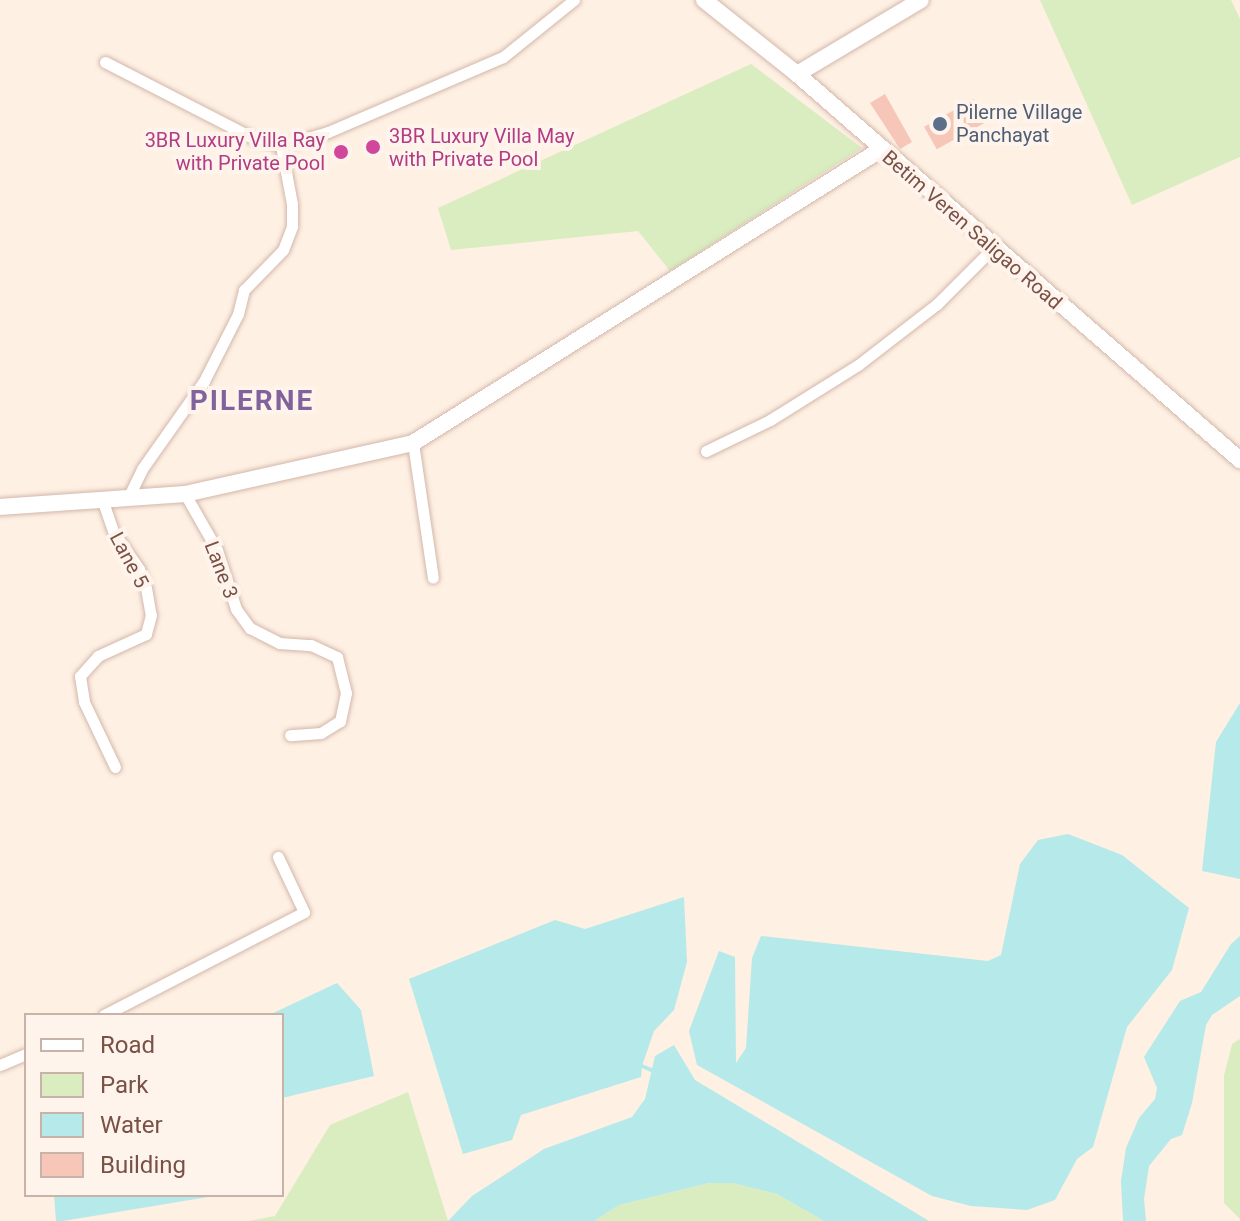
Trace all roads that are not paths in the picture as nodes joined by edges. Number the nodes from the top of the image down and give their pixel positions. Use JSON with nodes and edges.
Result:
{"nodes":[{"id":1,"x":574,"y":0,"type":"edge"},
{"id":2,"x":704,"y":0,"type":"edge"},
{"id":3,"x":921,"y":0,"type":"edge"},
{"id":4,"x":105,"y":62,"type":"dead end"},
{"id":5,"x":797,"y":74,"type":"junction"},
{"id":6,"x":281,"y":146,"type":"junction"},
{"id":7,"x":880,"y":150,"type":"junction"},
{"id":8,"x":993,"y":248,"type":"junction"},
{"id":9,"x":413,"y":443,"type":"junction"},
{"id":10,"x":706,"y":451,"type":"dead end"},
{"id":11,"x":1240,"y":460,"type":"edge"},
{"id":12,"x":185,"y":494,"type":"junction"},
{"id":13,"x":128,"y":498,"type":"junction"},
{"id":14,"x":102,"y":499,"type":"junction"},
{"id":15,"x":0,"y":507,"type":"edge"},
{"id":16,"x":433,"y":578,"type":"dead end"},
{"id":17,"x":290,"y":735,"type":"dead end"},
{"id":18,"x":115,"y":767,"type":"dead end"},
{"id":19,"x":278,"y":857,"type":"dead end"},
{"id":20,"x":108,"y":1013,"type":"edge"},
{"id":21,"x":24,"y":1055,"type":"edge"},
{"id":22,"x":0,"y":1065,"type":"edge"}],
"edges":[{"from":1,"to":6,"type":"street"},
{"from":2,"to":5,"type":"main road","name":"Betim Veren Saligao Road"},
{"from":3,"to":5,"type":"main road"},
{"from":4,"to":6,"type":"street"},
{"from":5,"to":7,"type":"main road","name":"Betim Veren Saligao Road"},
{"from":6,"to":13,"type":"street"},
{"from":7,"to":8,"type":"main road","name":"Betim Veren Saligao Road"},
{"from":7,"to":9,"type":"main road"},
{"from":8,"to":10,"type":"street"},
{"from":8,"to":11,"type":"main road","name":"Betim Veren Saligao Road"},
{"from":9,"to":12,"type":"main road"},
{"from":9,"to":16,"type":"street"},
{"from":12,"to":13,"type":"main road"},
{"from":12,"to":17,"type":"street","name":"Lane 3"},
{"from":13,"to":14,"type":"main road"},
{"from":14,"to":15,"type":"main road"},
{"from":14,"to":18,"type":"street","name":"Lane 5"},
{"from":19,"to":20,"type":"street"},
{"from":21,"to":22,"type":"street"}]}
